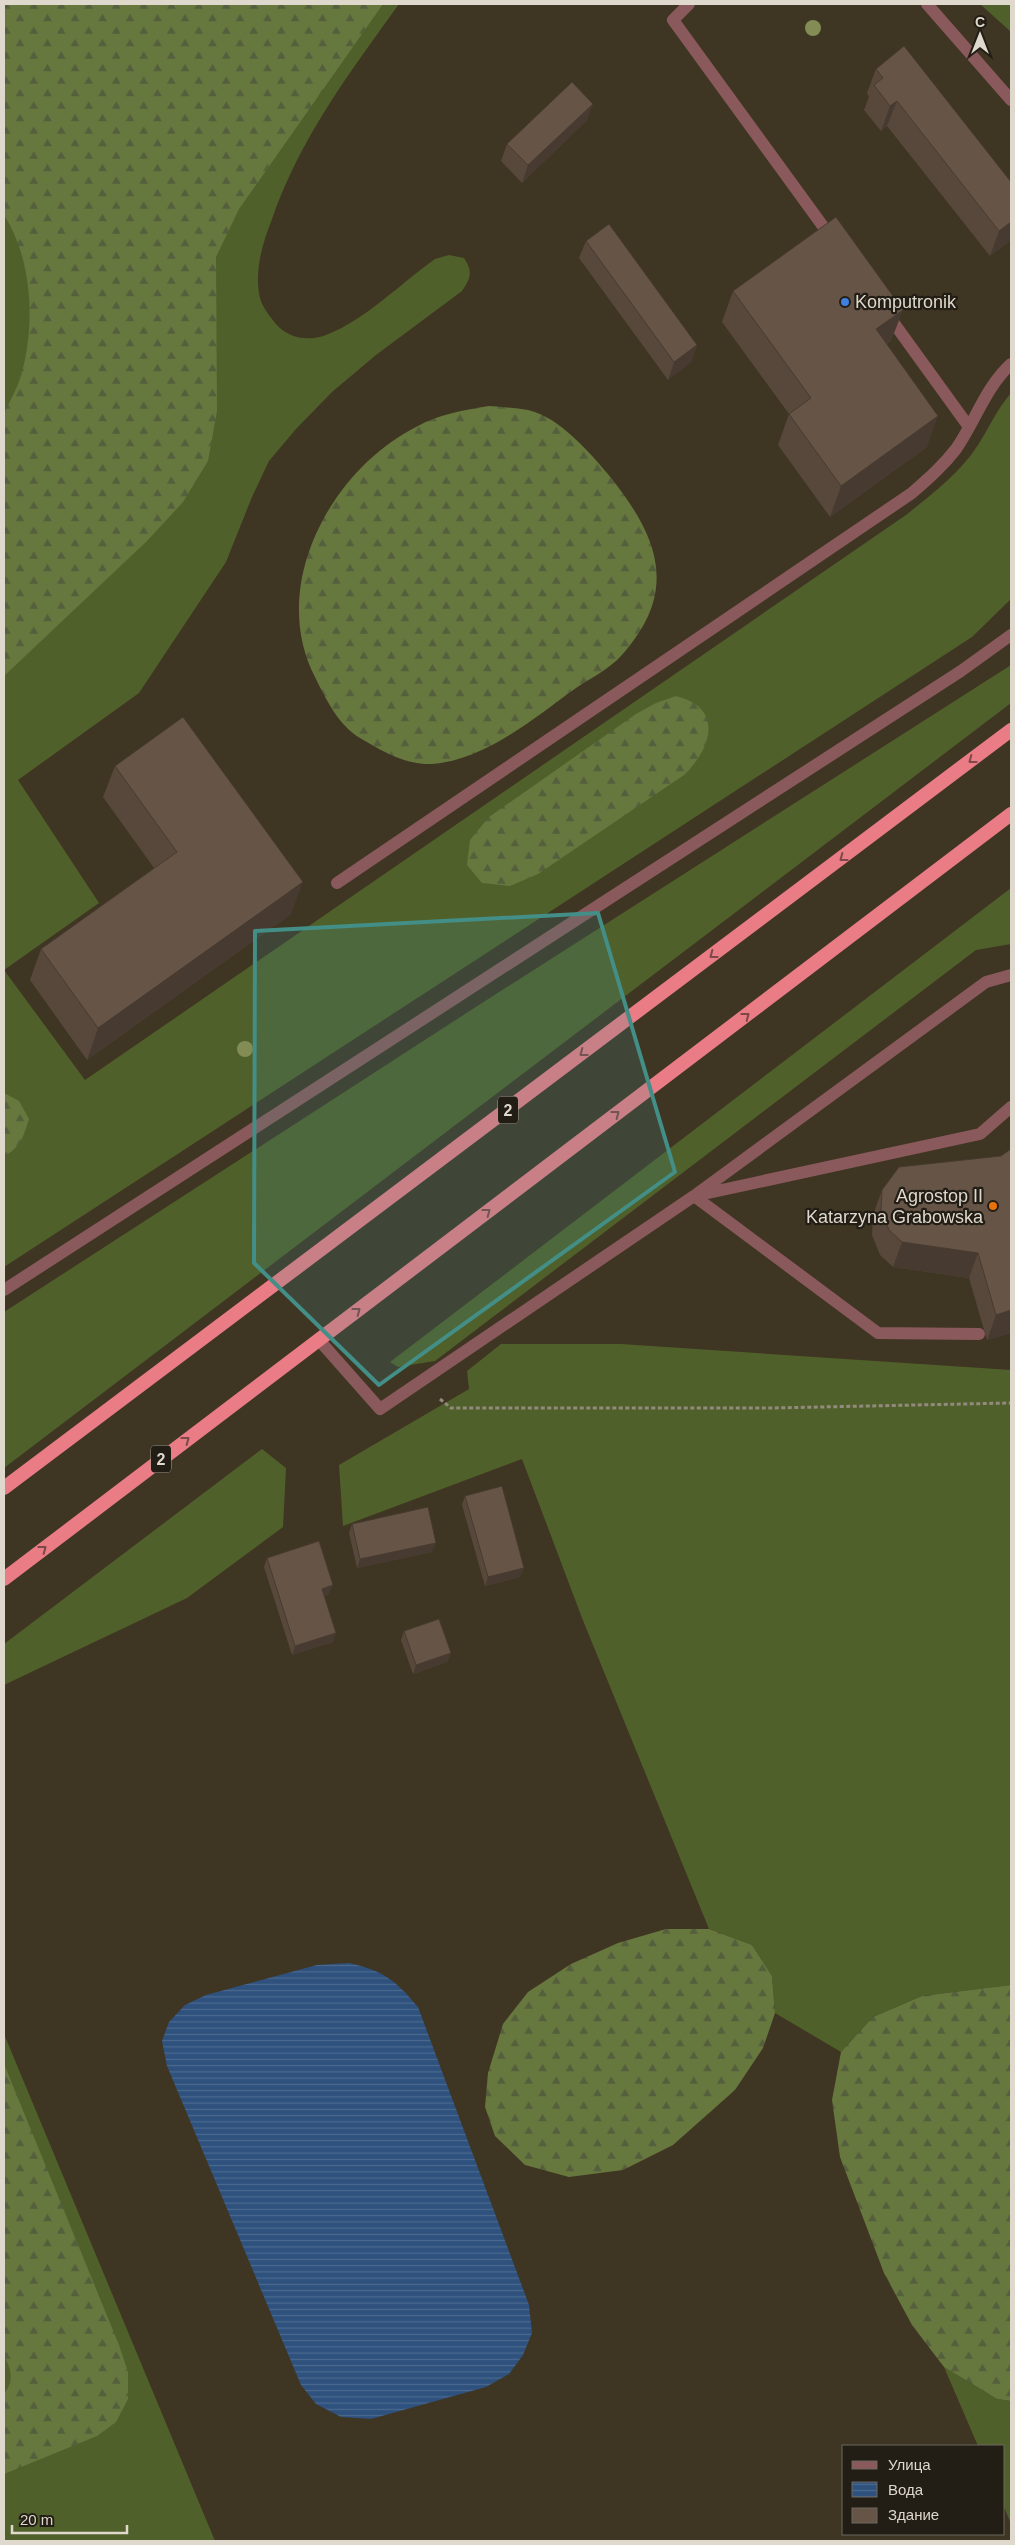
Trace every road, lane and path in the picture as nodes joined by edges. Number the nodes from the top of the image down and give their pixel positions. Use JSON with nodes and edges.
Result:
{"nodes":[{"id":1,"x":689,"y":4,"type":"edge"},
{"id":2,"x":927,"y":4,"type":"edge"},
{"id":3,"x":1011,"y":100,"type":"edge"},
{"id":4,"x":841,"y":251,"type":"edge"},
{"id":5,"x":882,"y":307,"type":"edge"},
{"id":6,"x":1011,"y":364,"type":"edge"},
{"id":7,"x":969,"y":427,"type":"junction"},
{"id":8,"x":1011,"y":635,"type":"edge"},
{"id":9,"x":1011,"y":730,"type":"edge"},
{"id":10,"x":1011,"y":814,"type":"edge"},
{"id":11,"x":337,"y":883,"type":"dead end"},
{"id":12,"x":1011,"y":975,"type":"edge"},
{"id":13,"x":1011,"y":1107,"type":"edge"},
{"id":14,"x":694,"y":1196,"type":"junction"},
{"id":15,"x":4,"y":1290,"type":"edge"},
{"id":16,"x":979,"y":1334,"type":"dead end"},
{"id":17,"x":319,"y":1340,"type":"junction"},
{"id":18,"x":420,"y":1382,"type":"junction"},
{"id":19,"x":1011,"y":1403,"type":"edge"},
{"id":20,"x":4,"y":1488,"type":"edge"},
{"id":21,"x":4,"y":1578,"type":"edge"}],
"edges":[{"from":1,"to":4,"type":"street"},
{"from":2,"to":3,"type":"street"},
{"from":5,"to":7,"type":"street"},
{"from":6,"to":7,"type":"street"},
{"from":7,"to":11,"type":"street"},
{"from":8,"to":15,"type":"street"},
{"from":9,"to":20,"type":"highway","number":"2","one_way":true},
{"from":17,"to":10,"type":"highway","number":"2","one_way":true},
{"from":12,"to":14,"type":"street"},
{"from":13,"to":14,"type":"street"},
{"from":14,"to":16,"type":"street"},
{"from":14,"to":18,"type":"street"},
{"from":17,"to":18,"type":"street"},
{"from":21,"to":17,"type":"highway","number":"2","one_way":true},
{"from":18,"to":19,"type":"path"}]}
